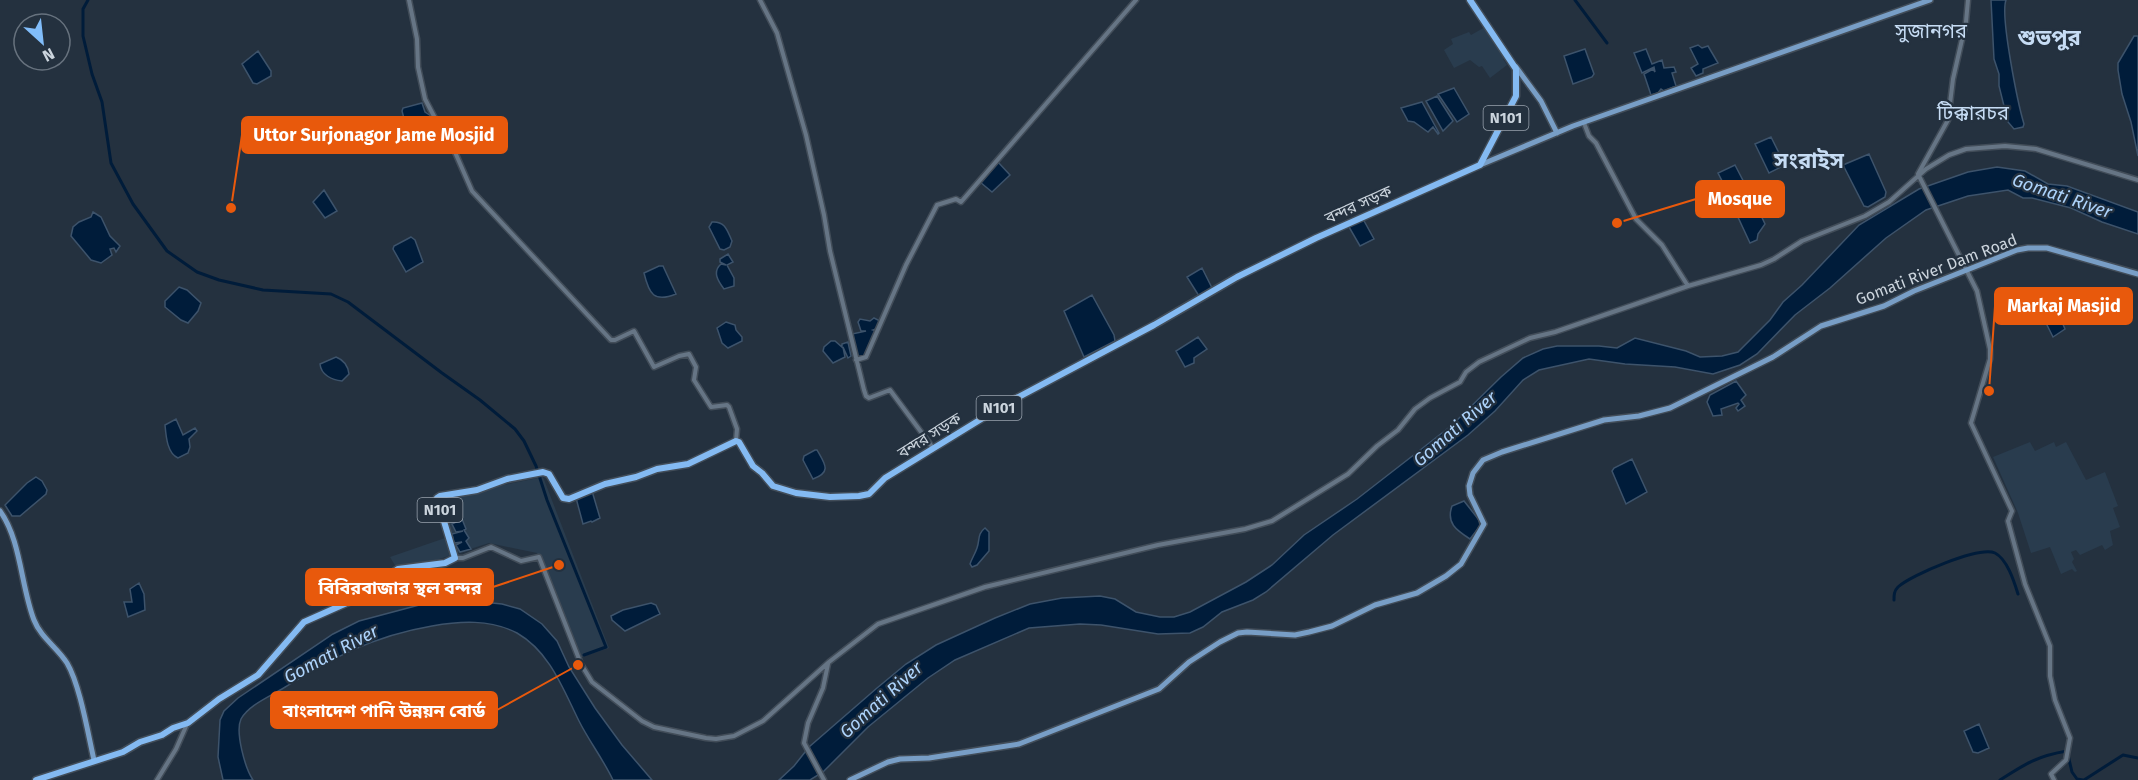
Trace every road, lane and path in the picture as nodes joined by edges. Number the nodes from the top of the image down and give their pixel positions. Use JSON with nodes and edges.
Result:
{"nodes":[{"id":1,"x":409,"y":0,"type":"edge"},
{"id":2,"x":760,"y":0,"type":"edge"},
{"id":3,"x":1136,"y":0,"type":"edge"},
{"id":4,"x":1470,"y":0,"type":"edge"},
{"id":5,"x":1930,"y":0,"type":"edge"},
{"id":6,"x":1968,"y":0,"type":"edge"},
{"id":7,"x":1516,"y":67,"type":"junction"},
{"id":8,"x":1584,"y":123,"type":"junction"},
{"id":9,"x":1557,"y":133,"type":"junction"},
{"id":10,"x":1925,"y":161,"type":"junction"},
{"id":11,"x":1480,"y":165,"type":"junction"},
{"id":12,"x":1931,"y":166,"type":"junction"},
{"id":13,"x":1919,"y":177,"type":"junction"},
{"id":14,"x":2138,"y":180,"type":"edge"},
{"id":15,"x":1967,"y":270,"type":"junction"},
{"id":16,"x":2138,"y":274,"type":"edge"},
{"id":17,"x":1688,"y":286,"type":"junction"},
{"id":18,"x":856,"y":360,"type":"junction"},
{"id":19,"x":736,"y":441,"type":"junction"},
{"id":20,"x":933,"y":448,"type":"junction"},
{"id":21,"x":0,"y":511,"type":"edge"},
{"id":22,"x":456,"y":558,"type":"junction"},
{"id":23,"x":829,"y":662,"type":"junction"},
{"id":24,"x":188,"y":723,"type":"junction"},
{"id":25,"x":93,"y":760,"type":"junction"},
{"id":26,"x":36,"y":780,"type":"edge"},
{"id":27,"x":158,"y":780,"type":"edge"},
{"id":28,"x":824,"y":780,"type":"edge"},
{"id":29,"x":853,"y":780,"type":"edge"},
{"id":30,"x":2054,"y":780,"type":"edge"}],
"edges":[{"from":1,"to":19,"type":"street"},
{"from":2,"to":18,"type":"street"},
{"from":3,"to":18,"type":"street"},
{"from":4,"to":7,"type":"highway"},
{"from":5,"to":8,"type":"main road"},
{"from":6,"to":10,"type":"street"},
{"from":7,"to":9,"type":"main road"},
{"from":7,"to":11,"type":"highway","number":"N101"},
{"from":8,"to":9,"type":"main road"},
{"from":8,"to":17,"type":"street"},
{"from":9,"to":11,"type":"main road"},
{"from":10,"to":12,"type":"street"},
{"from":10,"to":13,"type":"street"},
{"from":11,"to":20,"type":"highway","name":"বন্দর সড়ক","number":"N101"},
{"from":12,"to":13,"type":"street"},
{"from":12,"to":14,"type":"street"},
{"from":13,"to":15,"type":"street"},
{"from":13,"to":17,"type":"street"},
{"from":15,"to":16,"type":"main road","name":"Gomati River Dam Road"},
{"from":15,"to":29,"type":"main road","name":"Gomati River Dam Road"},
{"from":15,"to":30,"type":"street"},
{"from":17,"to":23,"type":"street"},
{"from":18,"to":20,"type":"street"},
{"from":19,"to":20,"type":"highway","name":"বন্দর সড়ক","number":"N101"},
{"from":19,"to":22,"type":"highway","number":"N101"},
{"from":21,"to":25,"type":"main road"},
{"from":22,"to":23,"type":"street"},
{"from":22,"to":24,"type":"highway"},
{"from":23,"to":28,"type":"street"},
{"from":24,"to":25,"type":"highway"},
{"from":24,"to":27,"type":"street"},
{"from":25,"to":26,"type":"highway"}]}
